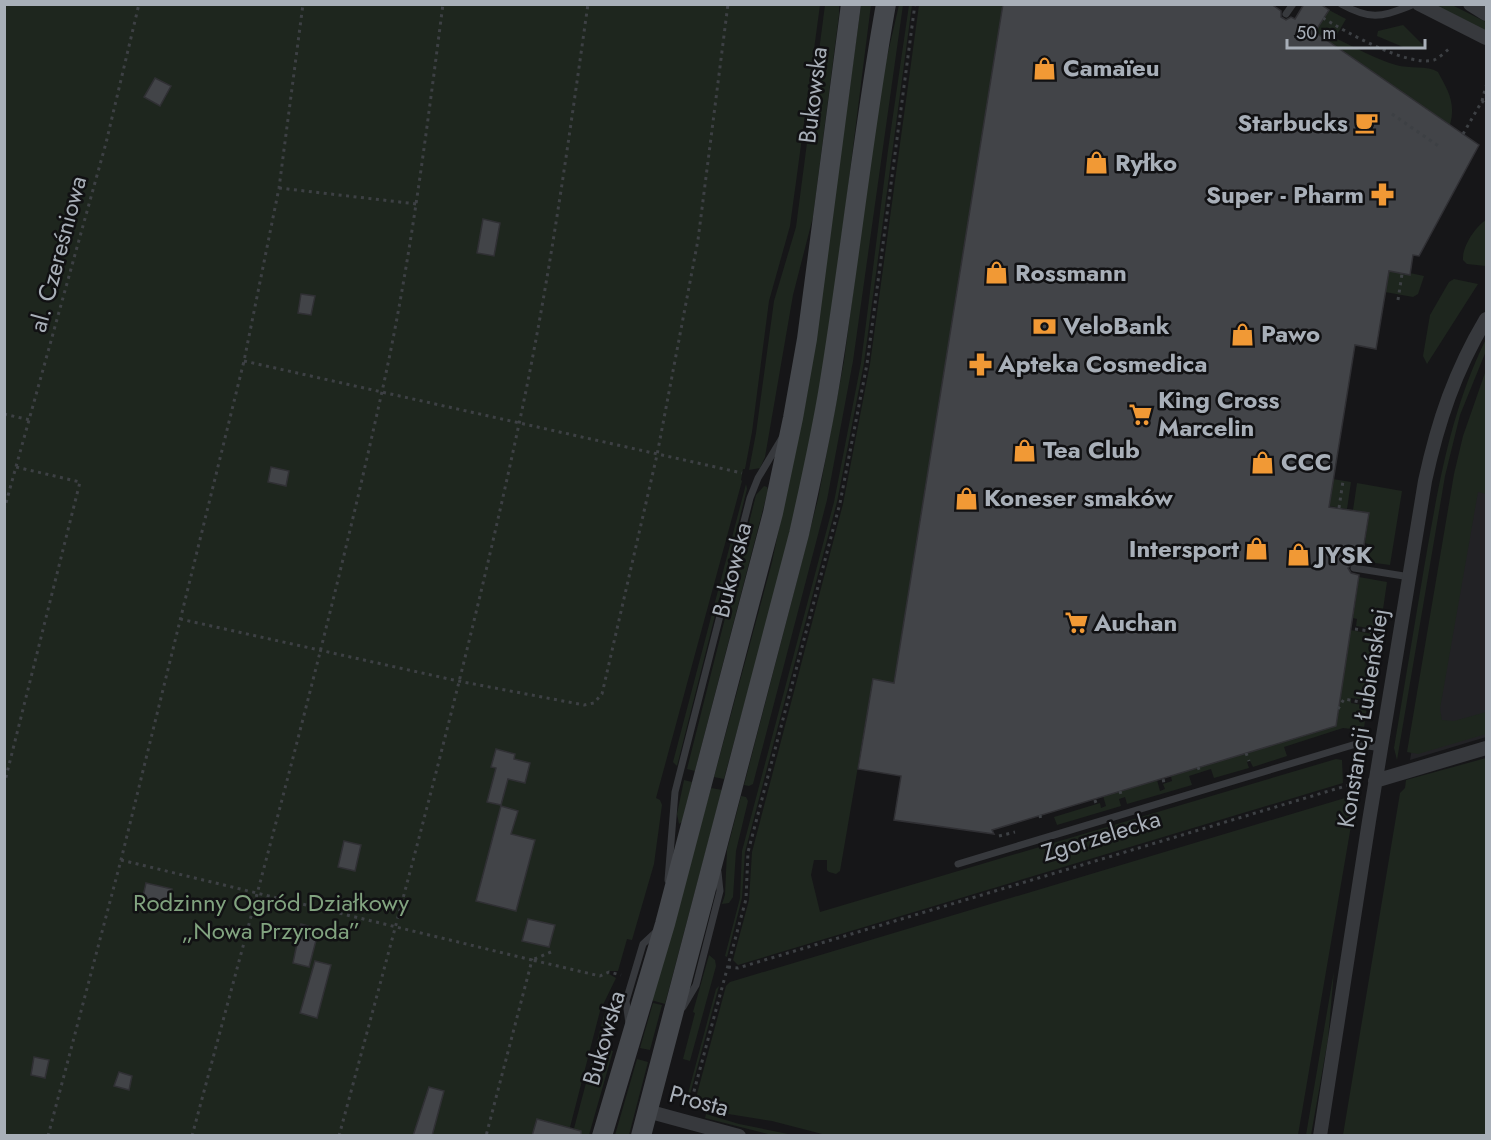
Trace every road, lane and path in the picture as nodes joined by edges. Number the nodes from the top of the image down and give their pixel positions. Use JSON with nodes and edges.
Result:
{"nodes":[{"id":1,"x":139,"y":4,"type":"edge"},
{"id":2,"x":303,"y":4,"type":"edge"},
{"id":3,"x":443,"y":4,"type":"edge"},
{"id":4,"x":588,"y":4,"type":"edge"},
{"id":5,"x":728,"y":4,"type":"edge"},
{"id":6,"x":851,"y":4,"type":"edge"},
{"id":7,"x":886,"y":4,"type":"edge"},
{"id":8,"x":915,"y":4,"type":"edge"},
{"id":9,"x":1284,"y":4,"type":"edge"},
{"id":10,"x":1293,"y":4,"type":"edge"},
{"id":11,"x":1341,"y":4,"type":"edge"},
{"id":12,"x":1417,"y":4,"type":"edge"},
{"id":13,"x":1470,"y":4,"type":"edge"},
{"id":14,"x":1486,"y":14,"type":"edge"},
{"id":15,"x":1323,"y":18,"type":"dead end"},
{"id":16,"x":1486,"y":38,"type":"edge"},
{"id":17,"x":1449,"y":49,"type":"dead end"},
{"id":18,"x":1486,"y":87,"type":"edge"},
{"id":19,"x":1482,"y":101,"type":"junction"},
{"id":20,"x":1486,"y":104,"type":"edge"},
{"id":21,"x":1392,"y":114,"type":"dead end"},
{"id":22,"x":1463,"y":134,"type":"dead end"},
{"id":23,"x":1440,"y":147,"type":"dead end"},
{"id":24,"x":279,"y":188,"type":"junction"},
{"id":25,"x":417,"y":204,"type":"junction"},
{"id":26,"x":1402,"y":274,"type":"dead end"},
{"id":27,"x":1398,"y":300,"type":"dead end"},
{"id":28,"x":1486,"y":319,"type":"edge"},
{"id":29,"x":244,"y":361,"type":"junction"},
{"id":30,"x":382,"y":393,"type":"junction"},
{"id":31,"x":4,"y":414,"type":"edge"},
{"id":32,"x":794,"y":418,"type":"junction"},
{"id":33,"x":30,"y":420,"type":"junction"},
{"id":34,"x":519,"y":423,"type":"junction"},
{"id":35,"x":657,"y":455,"type":"junction"},
{"id":36,"x":16,"y":467,"type":"junction"},
{"id":37,"x":744,"y":474,"type":"dead end"},
{"id":38,"x":1343,"y":481,"type":"dead end"},
{"id":39,"x":1339,"y":508,"type":"dead end"},
{"id":40,"x":4,"y":510,"type":"edge"},
{"id":41,"x":1354,"y":568,"type":"dead end"},
{"id":42,"x":1410,"y":577,"type":"junction"},
{"id":43,"x":180,"y":619,"type":"junction"},
{"id":44,"x":1355,"y":629,"type":"dead end"},
{"id":45,"x":1384,"y":633,"type":"dead end"},
{"id":46,"x":321,"y":650,"type":"junction"},
{"id":47,"x":458,"y":681,"type":"junction"},
{"id":48,"x":1372,"y":704,"type":"dead end"},
{"id":49,"x":1338,"y":709,"type":"dead end"},
{"id":50,"x":1381,"y":748,"type":"junction"},
{"id":51,"x":1486,"y":748,"type":"edge"},
{"id":52,"x":1246,"y":753,"type":"dead end"},
{"id":53,"x":1249,"y":761,"type":"dead end"},
{"id":54,"x":1198,"y":767,"type":"dead end"},
{"id":55,"x":1200,"y":772,"type":"dead end"},
{"id":56,"x":1375,"y":781,"type":"junction"},
{"id":57,"x":4,"y":785,"type":"edge"},
{"id":58,"x":1120,"y":791,"type":"dead end"},
{"id":59,"x":1122,"y":798,"type":"dead end"},
{"id":60,"x":1040,"y":815,"type":"dead end"},
{"id":61,"x":1041,"y":821,"type":"dead end"},
{"id":62,"x":1015,"y":832,"type":"dead end"},
{"id":63,"x":999,"y":837,"type":"dead end"},
{"id":64,"x":121,"y":860,"type":"junction"},
{"id":65,"x":958,"y":864,"type":"dead end"},
{"id":66,"x":257,"y":893,"type":"junction"},
{"id":67,"x":665,"y":924,"type":"junction"},
{"id":68,"x":395,"y":927,"type":"junction"},
{"id":69,"x":551,"y":952,"type":"dead end"},
{"id":70,"x":532,"y":960,"type":"junction"},
{"id":71,"x":728,"y":967,"type":"junction"},
{"id":72,"x":622,"y":976,"type":"dead end"},
{"id":73,"x":647,"y":1111,"type":"junction"},
{"id":74,"x":689,"y":1113,"type":"dead end"},
{"id":75,"x":48,"y":1136,"type":"edge"},
{"id":76,"x":192,"y":1136,"type":"edge"},
{"id":77,"x":339,"y":1136,"type":"edge"},
{"id":78,"x":486,"y":1136,"type":"edge"},
{"id":79,"x":602,"y":1136,"type":"edge"},
{"id":80,"x":641,"y":1136,"type":"edge"},
{"id":81,"x":739,"y":1136,"type":"edge"},
{"id":82,"x":1320,"y":1136,"type":"edge"}],
"edges":[{"from":1,"to":33,"type":"path","name":"al. Czereśniowa"},
{"from":2,"to":24,"type":"path"},
{"from":3,"to":25,"type":"path"},
{"from":4,"to":34,"type":"path"},
{"from":5,"to":35,"type":"path"},
{"from":6,"to":32,"type":"main road","name":"Bukowska"},
{"from":7,"to":73,"type":"main road"},
{"from":8,"to":71,"type":"path"},
{"from":9,"to":10,"type":"lane"},
{"from":11,"to":12,"type":"lane"},
{"from":12,"to":16,"type":"street"},
{"from":13,"to":14,"type":"street"},
{"from":15,"to":17,"type":"path"},
{"from":18,"to":19,"type":"path"},
{"from":19,"to":20,"type":"path"},
{"from":19,"to":22,"type":"path"},
{"from":21,"to":23,"type":"path"},
{"from":24,"to":25,"type":"path"},
{"from":24,"to":29,"type":"path"},
{"from":25,"to":30,"type":"path"},
{"from":26,"to":27,"type":"path"},
{"from":28,"to":42,"type":"street","name":"Konstancji Łubieńskiej"},
{"from":29,"to":30,"type":"path"},
{"from":29,"to":43,"type":"path"},
{"from":30,"to":34,"type":"path"},
{"from":30,"to":46,"type":"path"},
{"from":31,"to":33,"type":"path"},
{"from":32,"to":67,"type":"main road","name":"Bukowska"},
{"from":32,"to":67,"type":"lane"},
{"from":33,"to":36,"type":"path","name":"al. Czereśniowa"},
{"from":34,"to":35,"type":"path"},
{"from":34,"to":47,"type":"path"},
{"from":35,"to":37,"type":"path"},
{"from":35,"to":47,"type":"path"},
{"from":36,"to":40,"type":"path","name":"al. Czereśniowa"},
{"from":36,"to":57,"type":"path"},
{"from":38,"to":39,"type":"path"},
{"from":41,"to":42,"type":"lane"},
{"from":42,"to":50,"type":"street","name":"Konstancji Łubieńskiej"},
{"from":43,"to":46,"type":"path"},
{"from":43,"to":64,"type":"path"},
{"from":44,"to":45,"type":"path"},
{"from":46,"to":47,"type":"path"},
{"from":46,"to":66,"type":"path"},
{"from":47,"to":68,"type":"path"},
{"from":48,"to":49,"type":"path"},
{"from":50,"to":56,"type":"street","name":"Konstancji Łubieńskiej"},
{"from":50,"to":65,"type":"lane"},
{"from":51,"to":56,"type":"street"},
{"from":52,"to":53,"type":"path"},
{"from":54,"to":55,"type":"path"},
{"from":56,"to":71,"type":"path","name":"Zgorzelecka"},
{"from":56,"to":82,"type":"street","name":"Konstancji Łubieńskiej"},
{"from":58,"to":59,"type":"path"},
{"from":60,"to":61,"type":"path"},
{"from":62,"to":63,"type":"path"},
{"from":64,"to":66,"type":"path"},
{"from":64,"to":75,"type":"path"},
{"from":66,"to":68,"type":"path"},
{"from":66,"to":76,"type":"path"},
{"from":67,"to":79,"type":"main road","name":"Bukowska"},
{"from":68,"to":70,"type":"path"},
{"from":68,"to":77,"type":"path"},
{"from":69,"to":70,"type":"path"},
{"from":70,"to":72,"type":"path"},
{"from":70,"to":78,"type":"path"},
{"from":71,"to":74,"type":"path"},
{"from":73,"to":80,"type":"main road"},
{"from":73,"to":81,"type":"street","name":"Prosta"}]}
